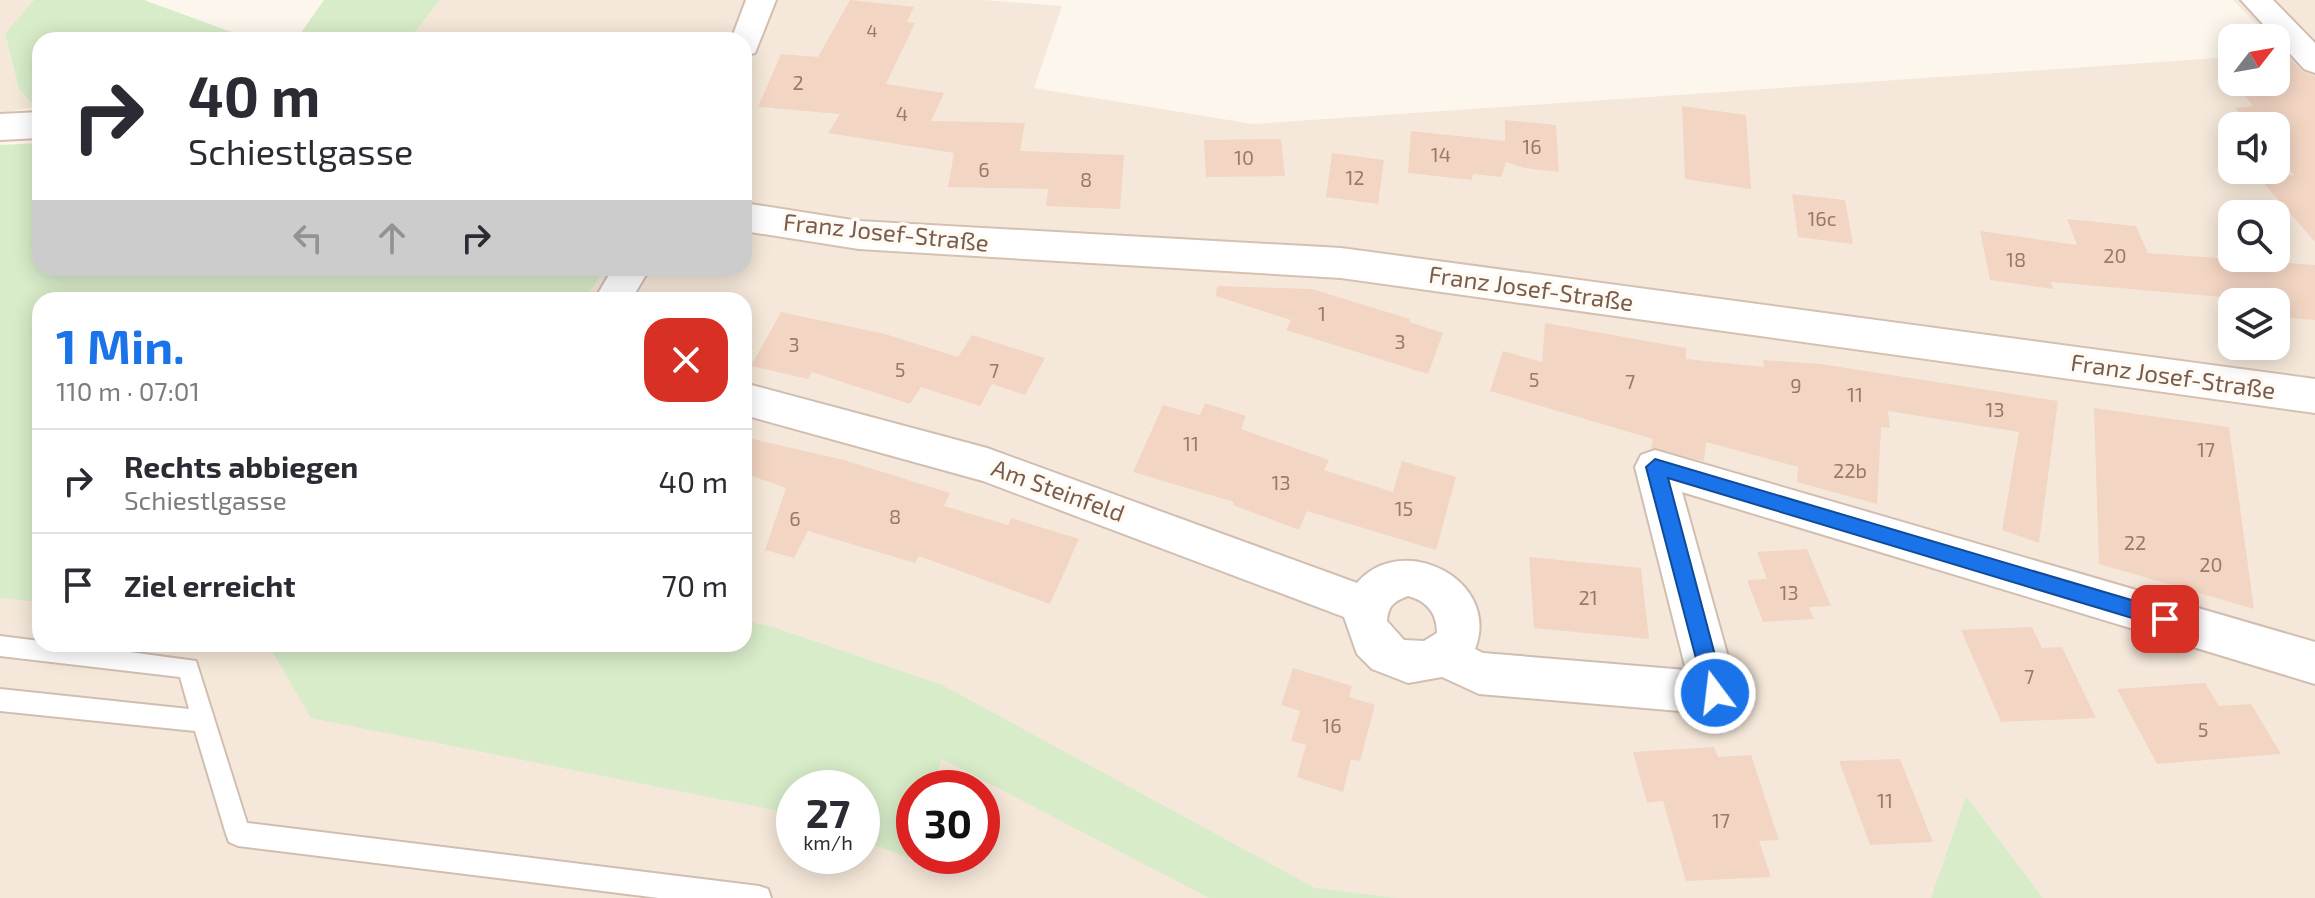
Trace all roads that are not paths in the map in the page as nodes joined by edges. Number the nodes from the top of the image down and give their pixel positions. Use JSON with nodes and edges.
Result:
{"nodes":[{"id":1,"x":761,"y":0,"type":"edge"},
{"id":2,"x":2256,"y":0,"type":"edge"},
{"id":3,"x":749,"y":32,"type":"edge"},
{"id":4,"x":2315,"y":62,"type":"edge"},
{"id":5,"x":32,"y":125,"type":"edge"},
{"id":6,"x":0,"y":127,"type":"edge"},
{"id":7,"x":752,"y":218,"type":"edge"},
{"id":8,"x":2315,"y":396,"type":"edge"},
{"id":9,"x":752,"y":401,"type":"edge"},
{"id":10,"x":1365,"y":605,"type":"junction"},
{"id":11,"x":0,"y":646,"type":"edge"},
{"id":12,"x":32,"y":650,"type":"edge"},
{"id":13,"x":51,"y":652,"type":"edge"},
{"id":14,"x":1444,"y":656,"type":"junction"},
{"id":15,"x":2315,"y":663,"type":"edge"},
{"id":16,"x":0,"y":700,"type":"edge"},
{"id":17,"x":204,"y":721,"type":"junction"},
{"id":18,"x":759,"y":898,"type":"edge"}],
"edges":[{"from":1,"to":3,"type":"street"},
{"from":2,"to":4,"type":"street"},
{"from":5,"to":6,"type":"main road"},
{"from":7,"to":8,"type":"main road","name":"Franz Josef-Straße"},
{"from":9,"to":10,"type":"street","name":"Am Steinfeld"},
{"from":10,"to":14,"type":"street"},
{"from":10,"to":14,"type":"street"},
{"from":11,"to":12,"type":"lane"},
{"from":13,"to":17,"type":"lane"},
{"from":14,"to":15,"type":"street"},
{"from":16,"to":17,"type":"lane"},
{"from":17,"to":18,"type":"lane"}]}
